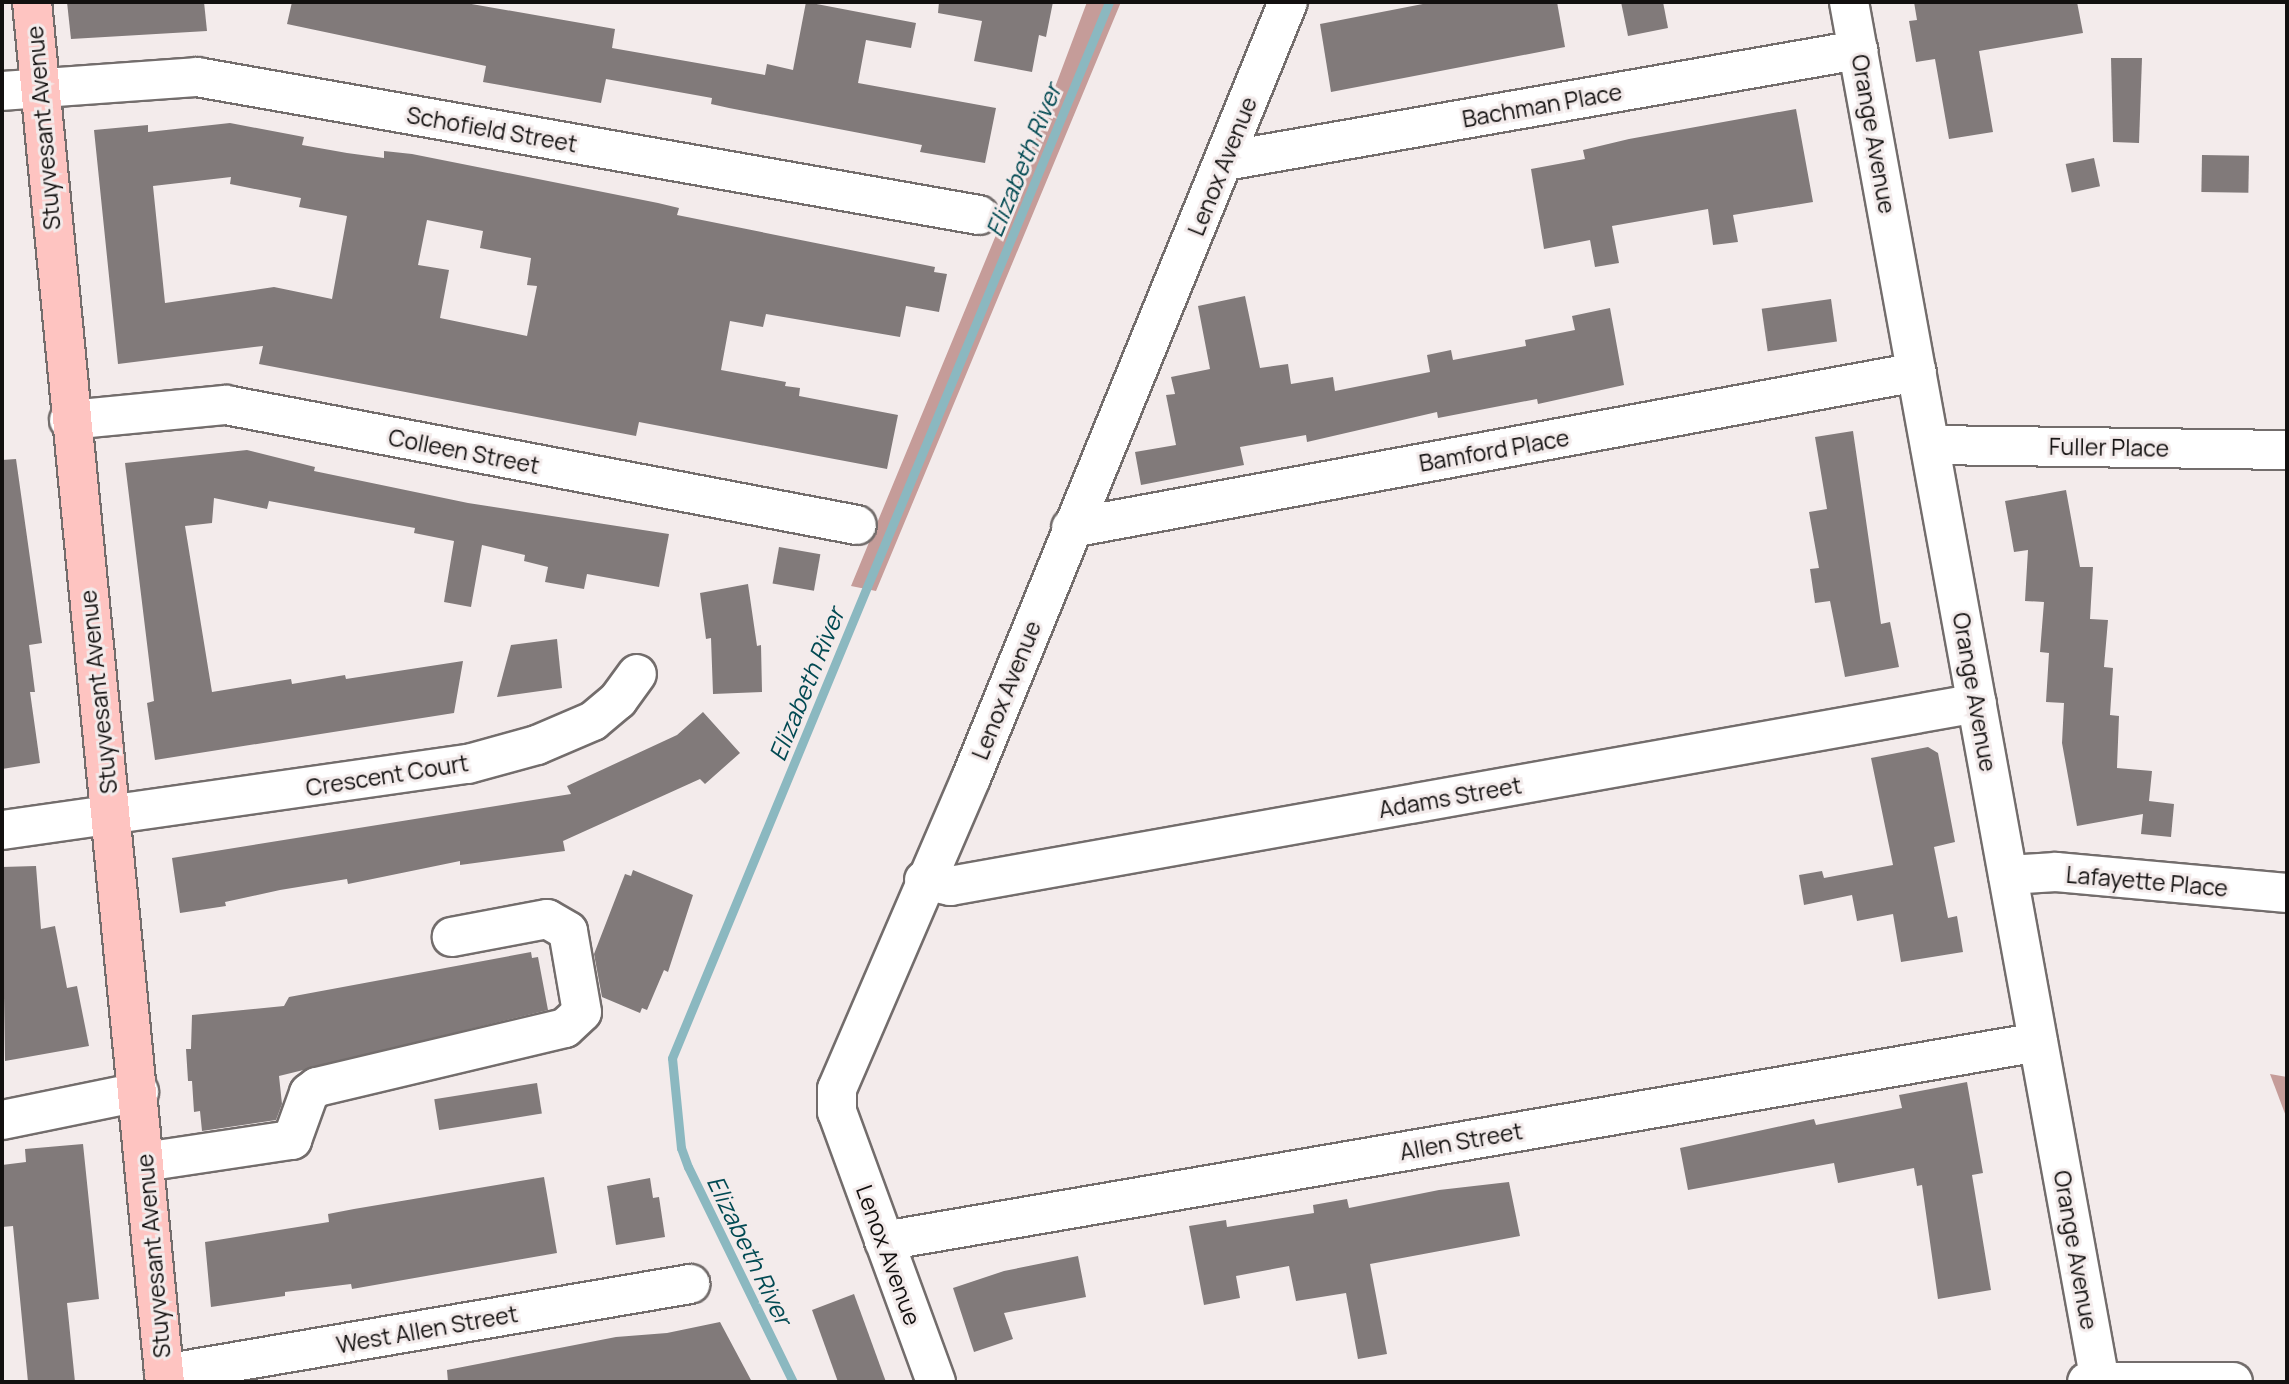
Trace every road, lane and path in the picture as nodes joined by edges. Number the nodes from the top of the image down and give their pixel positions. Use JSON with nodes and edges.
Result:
{"nodes":[{"id":1,"x":32,"y":2,"type":"edge"},
{"id":2,"x":1288,"y":2,"type":"edge"},
{"id":3,"x":1849,"y":2,"type":"edge"},
{"id":4,"x":1858,"y":50,"type":"junction"},
{"id":5,"x":40,"y":85,"type":"junction"},
{"id":6,"x":2,"y":91,"type":"edge"},
{"id":7,"x":1225,"y":161,"type":"junction"},
{"id":8,"x":979,"y":215,"type":"dead end"},
{"id":9,"x":1917,"y":372,"type":"junction"},
{"id":10,"x":69,"y":420,"type":"junction"},
{"id":11,"x":1930,"y":445,"type":"junction"},
{"id":12,"x":2287,"y":450,"type":"edge"},
{"id":13,"x":857,"y":525,"type":"dead end"},
{"id":14,"x":1072,"y":528,"type":"junction"},
{"id":15,"x":637,"y":674,"type":"dead end"},
{"id":16,"x":1977,"y":703,"type":"junction"},
{"id":17,"x":111,"y":817,"type":"junction"},
{"id":18,"x":2,"y":830,"type":"edge"},
{"id":19,"x":2008,"y":875,"type":"junction"},
{"id":20,"x":924,"y":880,"type":"junction"},
{"id":21,"x":2287,"y":894,"type":"edge"},
{"id":22,"x":452,"y":937,"type":"dead end"},
{"id":23,"x":2038,"y":1042,"type":"junction"},
{"id":24,"x":139,"y":1092,"type":"junction"},
{"id":25,"x":2,"y":1120,"type":"edge"},
{"id":26,"x":144,"y":1161,"type":"junction"},
{"id":27,"x":884,"y":1241,"type":"junction"},
{"id":28,"x":690,"y":1284,"type":"dead end"},
{"id":29,"x":164,"y":1378,"type":"edge"},
{"id":30,"x":936,"y":1382,"type":"edge"},
{"id":31,"x":2095,"y":1382,"type":"edge"},
{"id":32,"x":2233,"y":1382,"type":"edge"}],
"edges":[{"from":1,"to":5,"type":"main road","name":"Stuyvesant Avenue"},
{"from":2,"to":7,"type":"street","name":"Lenox Avenue"},
{"from":3,"to":4,"type":"street","name":"Orange Avenue"},
{"from":4,"to":7,"type":"street","name":"Bachman Place"},
{"from":4,"to":9,"type":"street","name":"Orange Avenue"},
{"from":5,"to":6,"type":"street","name":"Schofield Street"},
{"from":5,"to":8,"type":"street","name":"Schofield Street"},
{"from":5,"to":10,"type":"main road","name":"Stuyvesant Avenue"},
{"from":7,"to":14,"type":"street","name":"Lenox Avenue"},
{"from":9,"to":11,"type":"street","name":"Orange Avenue"},
{"from":9,"to":14,"type":"street","name":"Bamford Place"},
{"from":10,"to":13,"type":"street","name":"Colleen Street"},
{"from":10,"to":17,"type":"main road","name":"Stuyvesant Avenue"},
{"from":11,"to":12,"type":"street","name":"Fuller Place"},
{"from":11,"to":16,"type":"street","name":"Orange Avenue"},
{"from":14,"to":20,"type":"street","name":"Lenox Avenue"},
{"from":15,"to":17,"type":"street","name":"Crescent Court"},
{"from":16,"to":19,"type":"street","name":"Orange Avenue"},
{"from":16,"to":20,"type":"street","name":"Adams Street"},
{"from":17,"to":18,"type":"street","name":"Crescent Court"},
{"from":17,"to":24,"type":"main road","name":"Stuyvesant Avenue"},
{"from":19,"to":21,"type":"street","name":"Lafayette Place"},
{"from":19,"to":23,"type":"street","name":"Orange Avenue"},
{"from":20,"to":27,"type":"street","name":"Lenox Avenue"},
{"from":22,"to":26,"type":"street"},
{"from":23,"to":27,"type":"street","name":"Allen Street"},
{"from":23,"to":31,"type":"street","name":"Orange Avenue"},
{"from":24,"to":25,"type":"street"},
{"from":24,"to":26,"type":"main road","name":"Stuyvesant Avenue"},
{"from":26,"to":29,"type":"main road","name":"Stuyvesant Avenue"},
{"from":27,"to":30,"type":"street","name":"Lenox Avenue"},
{"from":28,"to":29,"type":"street","name":"West Allen Street"},
{"from":31,"to":32,"type":"street"}]}
